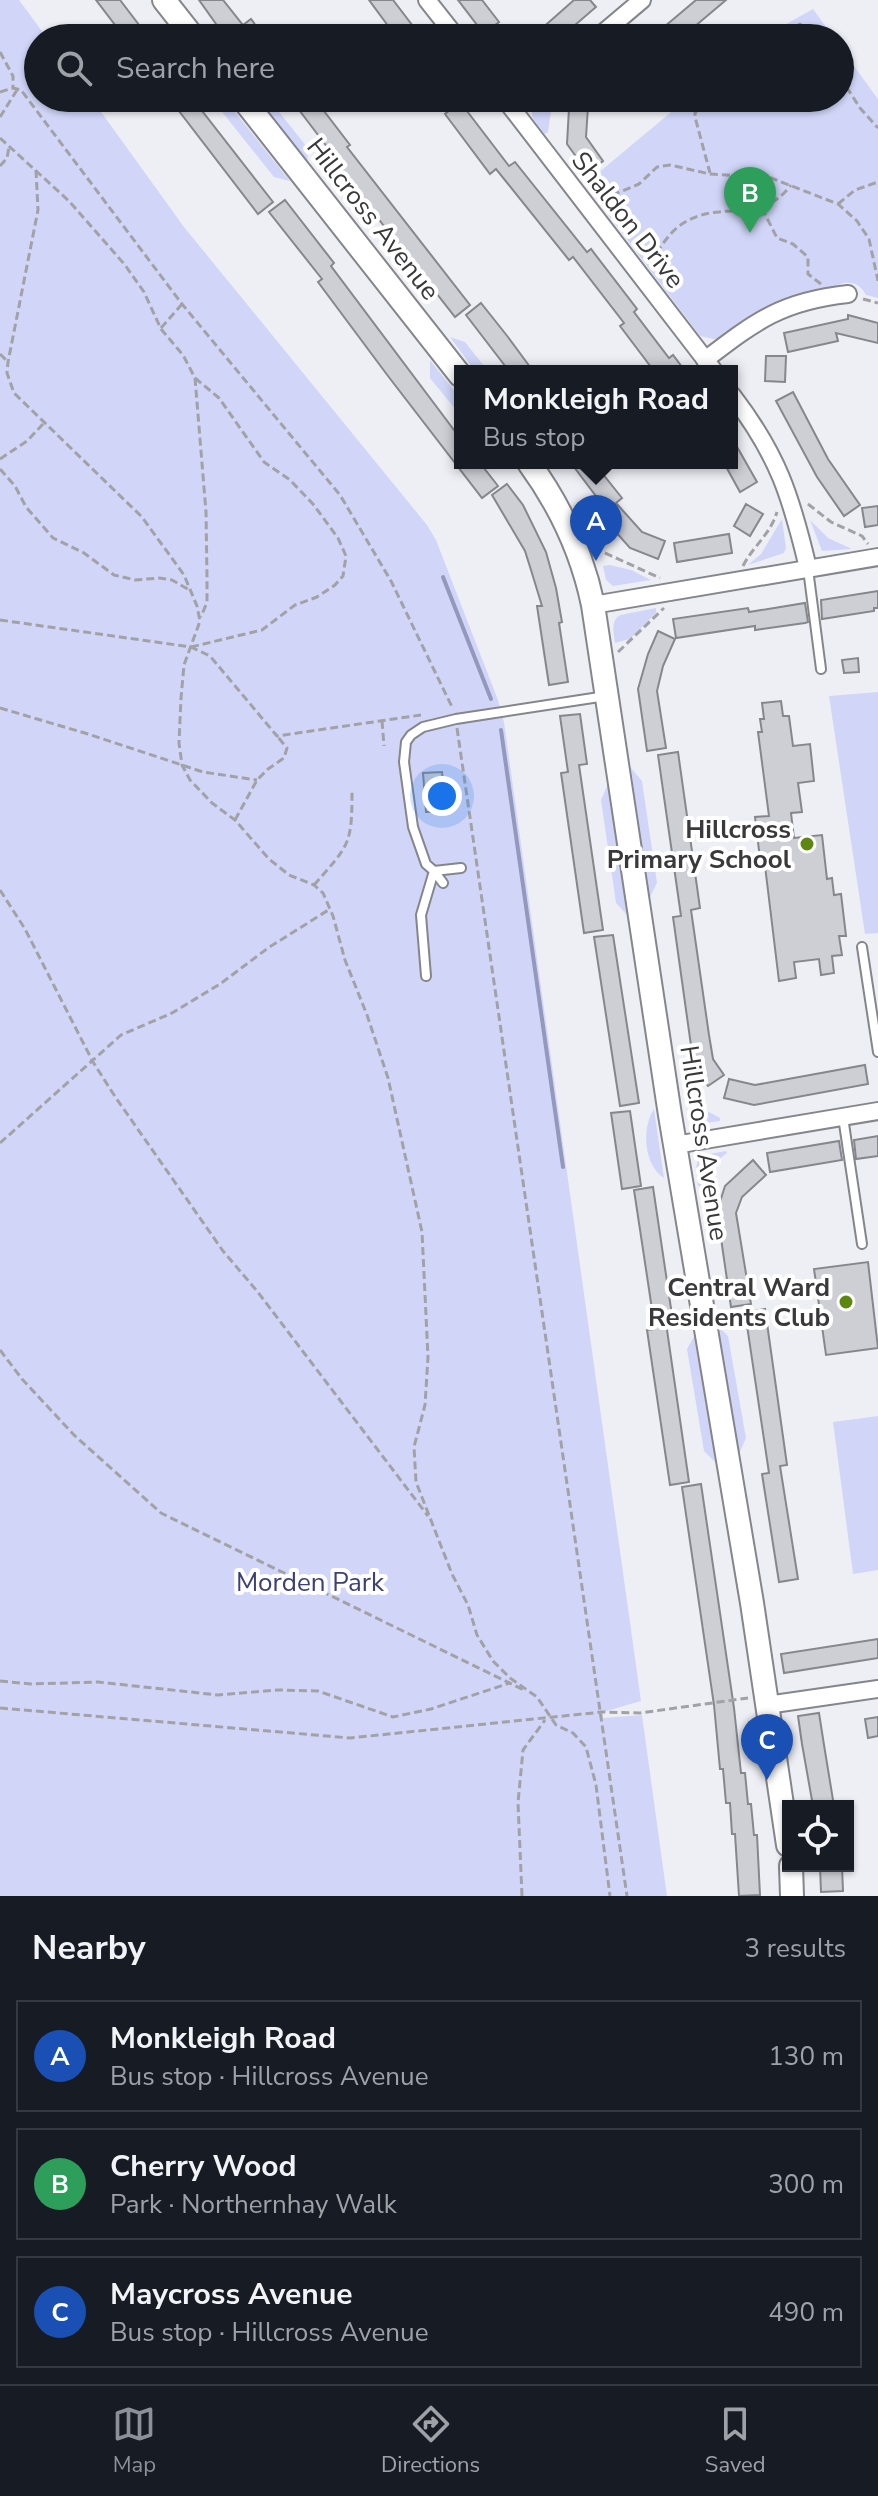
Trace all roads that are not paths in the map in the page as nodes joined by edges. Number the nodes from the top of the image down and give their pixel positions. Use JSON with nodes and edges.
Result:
{"nodes":[{"id":1,"x":164,"y":0,"type":"edge"},
{"id":2,"x":427,"y":0,"type":"edge"},
{"id":3,"x":642,"y":0,"type":"edge"},
{"id":4,"x":183,"y":24,"type":"edge"},
{"id":5,"x":446,"y":24,"type":"edge"},
{"id":6,"x":614,"y":24,"type":"edge"},
{"id":7,"x":253,"y":112,"type":"edge"},
{"id":8,"x":521,"y":112,"type":"edge"},
{"id":9,"x":843,"y":294,"type":"road end"},
{"id":10,"x":710,"y":365,"type":"edge"},
{"id":11,"x":454,"y":367,"type":"edge"},
{"id":12,"x":738,"y":403,"type":"edge"},
{"id":13,"x":533,"y":469,"type":"edge"},
{"id":14,"x":874,"y":552,"type":"edge"},
{"id":15,"x":808,"y":568,"type":"junction"},
{"id":16,"x":593,"y":605,"type":"junction"},
{"id":17,"x":821,"y":669,"type":"dead end"},
{"id":18,"x":607,"y":696,"type":"junction"},
{"id":19,"x":461,"y":868,"type":"dead end"},
{"id":20,"x":434,"y":871,"type":"junction"},
{"id":21,"x":443,"y":883,"type":"dead end"},
{"id":22,"x":862,"y":947,"type":"dead end"},
{"id":23,"x":426,"y":976,"type":"dead end"},
{"id":24,"x":878,"y":1052,"type":"edge"},
{"id":25,"x":878,"y":1111,"type":"edge"},
{"id":26,"x":843,"y":1117,"type":"junction"},
{"id":27,"x":675,"y":1145,"type":"junction"},
{"id":28,"x":862,"y":1244,"type":"dead end"},
{"id":29,"x":878,"y":1689,"type":"edge"},
{"id":30,"x":766,"y":1701,"type":"junction"},
{"id":31,"x":782,"y":1806,"type":"edge"},
{"id":32,"x":791,"y":1872,"type":"edge"},
{"id":33,"x":792,"y":1896,"type":"edge"}],
"edges":[{"from":1,"to":4,"type":"street"},
{"from":2,"to":5,"type":"street"},
{"from":3,"to":6,"type":"street"},
{"from":7,"to":11,"type":"street","name":"Hillcross Avenue"},
{"from":8,"to":10,"type":"street","name":"Shaldon Drive"},
{"from":9,"to":10,"type":"street"},
{"from":12,"to":15,"type":"street"},
{"from":13,"to":16,"type":"street","name":"Hillcross Avenue"},
{"from":14,"to":15,"type":"street"},
{"from":15,"to":16,"type":"street"},
{"from":15,"to":17,"type":"lane"},
{"from":16,"to":18,"type":"street","name":"Hillcross Avenue"},
{"from":18,"to":20,"type":"lane"},
{"from":18,"to":27,"type":"street","name":"Hillcross Avenue"},
{"from":19,"to":20,"type":"lane"},
{"from":20,"to":21,"type":"lane"},
{"from":20,"to":23,"type":"lane"},
{"from":22,"to":24,"type":"lane"},
{"from":25,"to":26,"type":"street"},
{"from":26,"to":27,"type":"street"},
{"from":26,"to":28,"type":"lane"},
{"from":27,"to":30,"type":"street","name":"Hillcross Avenue"},
{"from":29,"to":30,"type":"street"},
{"from":30,"to":31,"type":"street","name":"Hillcross Avenue"},
{"from":32,"to":33,"type":"street"}]}
